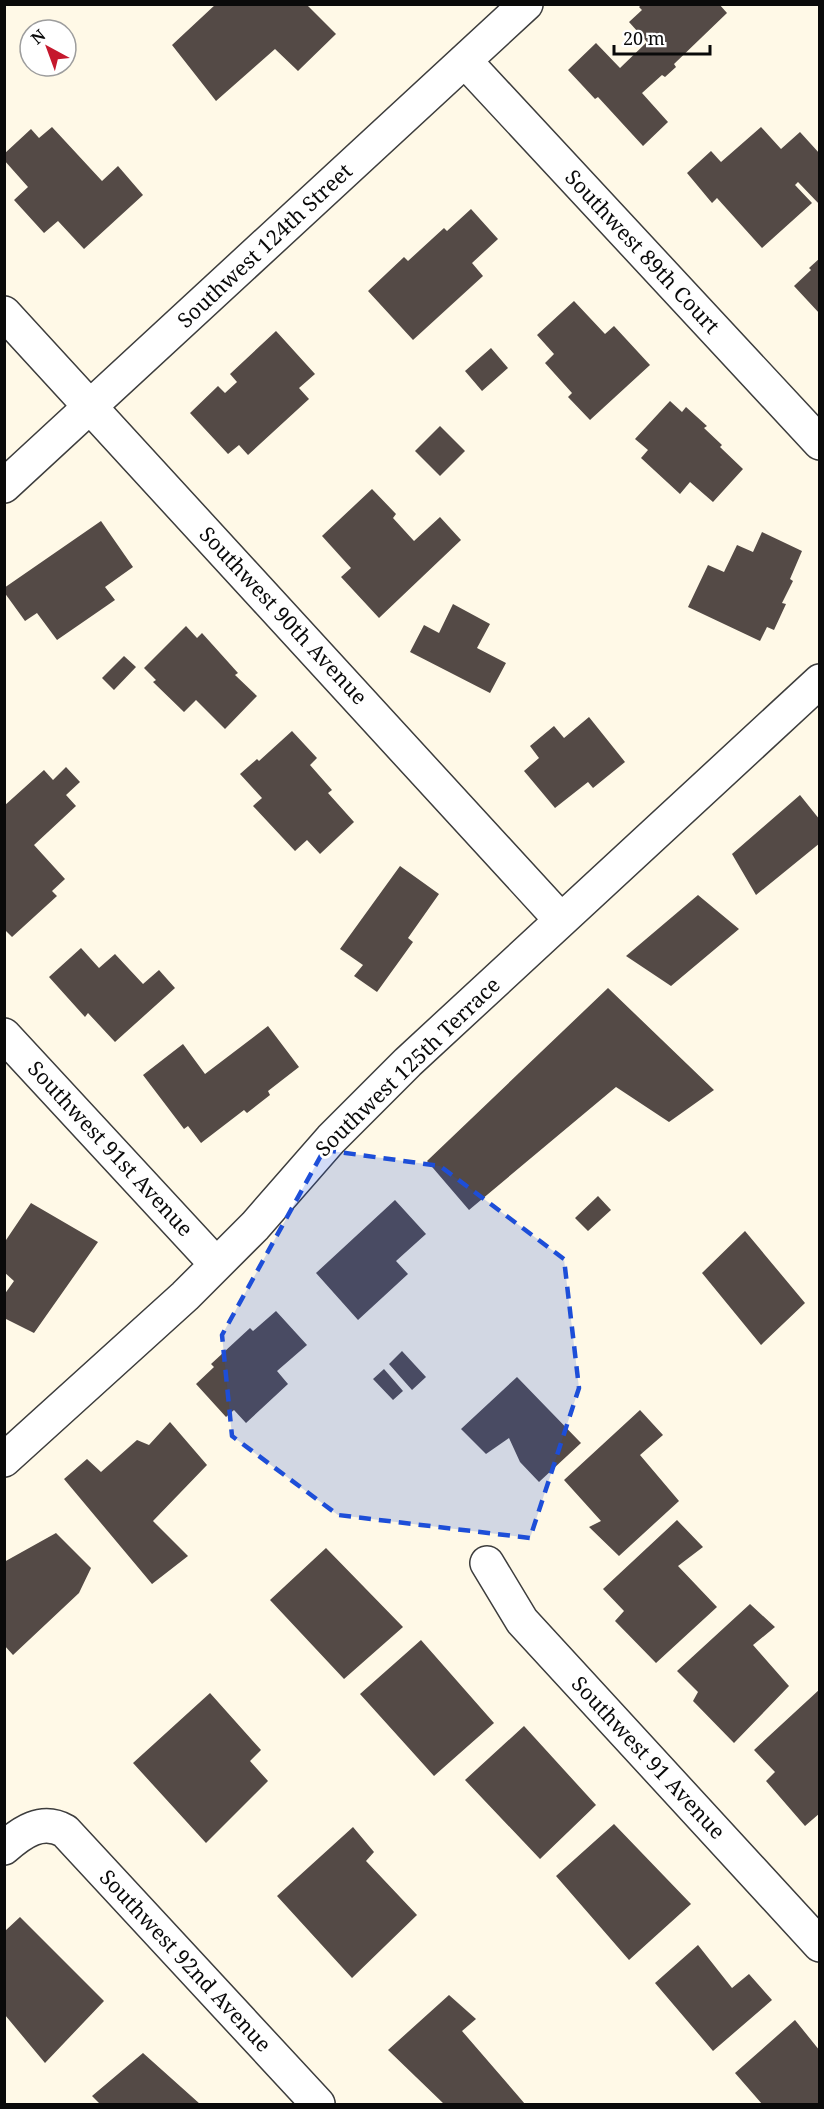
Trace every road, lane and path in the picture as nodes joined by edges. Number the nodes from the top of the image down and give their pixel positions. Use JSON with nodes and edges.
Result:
{"nodes":[{"id":1,"x":526,"y":4,"type":"edge"},
{"id":2,"x":465,"y":62,"type":"junction"},
{"id":3,"x":4,"y":313,"type":"edge"},
{"id":4,"x":91,"y":406,"type":"junction"},
{"id":5,"x":819,"y":443,"type":"edge"},
{"id":6,"x":4,"y":486,"type":"edge"},
{"id":7,"x":819,"y":681,"type":"edge"},
{"id":8,"x":561,"y":920,"type":"junction"},
{"id":9,"x":4,"y":1035,"type":"edge"},
{"id":10,"x":216,"y":1264,"type":"junction"},
{"id":11,"x":4,"y":1460,"type":"edge"},
{"id":12,"x":487,"y":1563,"type":"dead end"},
{"id":13,"x":4,"y":1848,"type":"edge"},
{"id":14,"x":819,"y":1945,"type":"edge"},
{"id":15,"x":318,"y":2104,"type":"edge"}],
"edges":[{"from":1,"to":2,"type":"street","name":"Southwest 124th Street"},
{"from":2,"to":4,"type":"street","name":"Southwest 124th Street"},
{"from":2,"to":5,"type":"street","name":"Southwest 89th Court"},
{"from":3,"to":4,"type":"street","name":"Southwest 90th Avenue"},
{"from":4,"to":6,"type":"street","name":"Southwest 124th Street"},
{"from":4,"to":8,"type":"street","name":"Southwest 90th Avenue"},
{"from":7,"to":8,"type":"street","name":"Southwest 125th Terrace"},
{"from":8,"to":10,"type":"street","name":"Southwest 125th Terrace"},
{"from":9,"to":10,"type":"street","name":"Southwest 91st Avenue"},
{"from":10,"to":11,"type":"street","name":"Southwest 125th Terrace"},
{"from":12,"to":14,"type":"street","name":"Southwest 91 Avenue"},
{"from":13,"to":15,"type":"street","name":"Southwest 92nd Avenue"}]}
